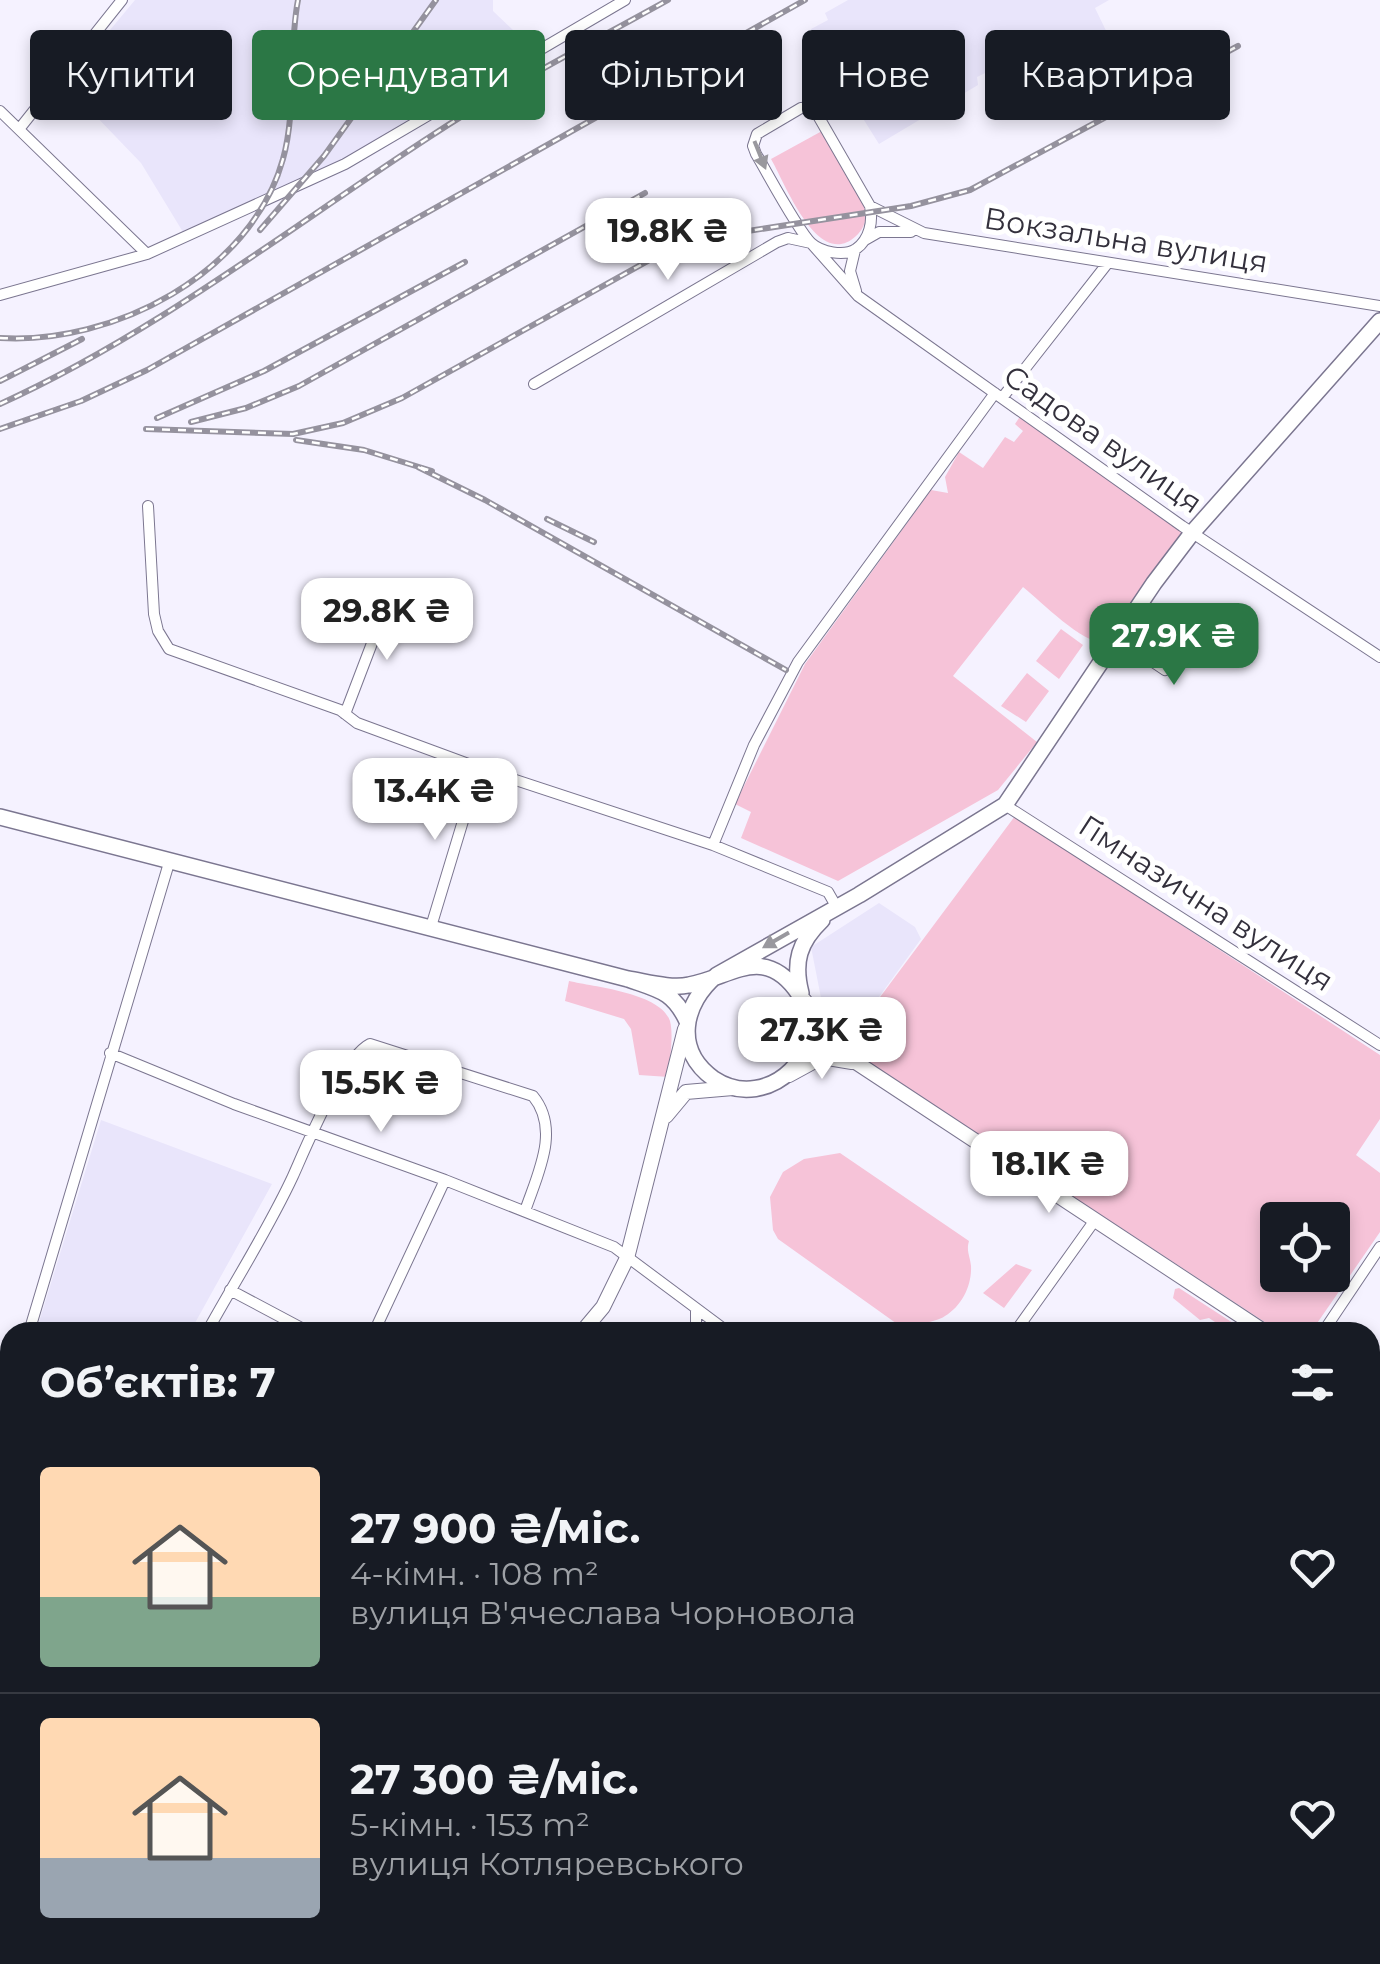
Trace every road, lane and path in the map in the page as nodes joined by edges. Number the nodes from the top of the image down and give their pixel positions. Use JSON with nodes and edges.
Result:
{"nodes":[{"id":1,"x":122,"y":0,"type":"edge"},
{"id":2,"x":625,"y":0,"type":"edge"},
{"id":3,"x":0,"y":111,"type":"edge"},
{"id":4,"x":20,"y":128,"type":"junction"},
{"id":5,"x":870,"y":206,"type":"junction"},
{"id":6,"x":924,"y":233,"type":"junction"},
{"id":7,"x":864,"y":240,"type":"junction"},
{"id":8,"x":812,"y":244,"type":"junction"},
{"id":9,"x":855,"y":250,"type":"junction"},
{"id":10,"x":148,"y":254,"type":"junction"},
{"id":11,"x":1108,"y":264,"type":"junction"},
{"id":12,"x":0,"y":295,"type":"edge"},
{"id":13,"x":858,"y":296,"type":"junction"},
{"id":14,"x":1380,"y":306,"type":"edge"},
{"id":15,"x":1380,"y":322,"type":"edge"},
{"id":16,"x":534,"y":384,"type":"dead end"},
{"id":17,"x":999,"y":395,"type":"junction"},
{"id":18,"x":148,"y":506,"type":"dead end"},
{"id":19,"x":1192,"y":533,"type":"junction"},
{"id":20,"x":390,"y":596,"type":"dead end"},
{"id":21,"x":1201,"y":618,"type":"dead end"},
{"id":22,"x":1119,"y":639,"type":"junction"},
{"id":23,"x":1380,"y":657,"type":"edge"},
{"id":24,"x":345,"y":714,"type":"junction"},
{"id":25,"x":479,"y":768,"type":"junction"},
{"id":26,"x":1005,"y":804,"type":"junction"},
{"id":27,"x":0,"y":817,"type":"edge"},
{"id":28,"x":713,"y":845,"type":"junction"},
{"id":29,"x":169,"y":863,"type":"junction"},
{"id":30,"x":836,"y":906,"type":"junction"},
{"id":31,"x":430,"y":930,"type":"junction"},
{"id":32,"x":716,"y":975,"type":"junction"},
{"id":33,"x":628,"y":980,"type":"junction"},
{"id":34,"x":802,"y":996,"type":"junction"},
{"id":35,"x":687,"y":1022,"type":"junction"},
{"id":36,"x":1380,"y":1044,"type":"edge"},
{"id":37,"x":110,"y":1053,"type":"junction"},
{"id":38,"x":858,"y":1064,"type":"junction"},
{"id":39,"x":785,"y":1078,"type":"junction"},
{"id":40,"x":733,"y":1088,"type":"junction"},
{"id":41,"x":657,"y":1129,"type":"junction"},
{"id":42,"x":312,"y":1132,"type":"junction"},
{"id":43,"x":445,"y":1180,"type":"junction"},
{"id":44,"x":525,"y":1211,"type":"junction"},
{"id":45,"x":1095,"y":1220,"type":"junction"},
{"id":46,"x":1380,"y":1247,"type":"edge"},
{"id":47,"x":627,"y":1258,"type":"junction"},
{"id":48,"x":230,"y":1290,"type":"junction"},
{"id":49,"x":696,"y":1311,"type":"junction"},
{"id":50,"x":32,"y":1322,"type":"edge"},
{"id":51,"x":212,"y":1322,"type":"edge"},
{"id":52,"x":290,"y":1322,"type":"edge"},
{"id":53,"x":379,"y":1322,"type":"edge"},
{"id":54,"x":590,"y":1322,"type":"edge"},
{"id":55,"x":696,"y":1322,"type":"edge"},
{"id":56,"x":713,"y":1322,"type":"edge"},
{"id":57,"x":1022,"y":1322,"type":"edge"},
{"id":58,"x":1250,"y":1322,"type":"edge"},
{"id":59,"x":1330,"y":1322,"type":"edge"}],
"edges":[{"from":1,"to":4,"type":"street"},
{"from":2,"to":10,"type":"street"},
{"from":3,"to":4,"type":"street"},
{"from":4,"to":10,"type":"street"},
{"from":5,"to":6,"type":"street","name":"Вокзальна вулиця"},
{"from":5,"to":7,"type":"street"},
{"from":5,"to":8,"type":"street","one_way":true},
{"from":6,"to":7,"type":"street"},
{"from":6,"to":11,"type":"street","name":"Вокзальна вулиця"},
{"from":7,"to":9,"type":"street"},
{"from":8,"to":9,"type":"street"},
{"from":8,"to":13,"type":"street","name":"Садова вулиця"},
{"from":8,"to":16,"type":"street"},
{"from":9,"to":13,"type":"street"},
{"from":10,"to":12,"type":"street"},
{"from":11,"to":14,"type":"street","name":"Вокзальна вулиця"},
{"from":11,"to":17,"type":"street"},
{"from":13,"to":17,"type":"street","name":"Садова вулиця"},
{"from":15,"to":19,"type":"main road"},
{"from":17,"to":19,"type":"street","name":"Садова вулиця"},
{"from":17,"to":28,"type":"street"},
{"from":18,"to":24,"type":"street"},
{"from":19,"to":22,"type":"main road"},
{"from":19,"to":23,"type":"street","name":"Садова вулиця"},
{"from":20,"to":24,"type":"street"},
{"from":21,"to":22,"type":"street"},
{"from":22,"to":26,"type":"main road"},
{"from":24,"to":25,"type":"street"},
{"from":25,"to":28,"type":"street"},
{"from":25,"to":31,"type":"street"},
{"from":26,"to":30,"type":"main road"},
{"from":26,"to":36,"type":"street","name":"Гімназична вулиця"},
{"from":27,"to":29,"type":"main road"},
{"from":28,"to":30,"type":"street"},
{"from":29,"to":31,"type":"main road"},
{"from":29,"to":37,"type":"street"},
{"from":30,"to":32,"type":"main road","one_way":true},
{"from":30,"to":34,"type":"main road"},
{"from":31,"to":33,"type":"main road"},
{"from":32,"to":33,"type":"main road"},
{"from":32,"to":34,"type":"main road"},
{"from":32,"to":35,"type":"main road"},
{"from":33,"to":35,"type":"main road"},
{"from":34,"to":38,"type":"main road"},
{"from":34,"to":39,"type":"main road"},
{"from":35,"to":40,"type":"main road"},
{"from":35,"to":41,"type":"main road"},
{"from":37,"to":42,"type":"street"},
{"from":37,"to":50,"type":"street"},
{"from":38,"to":39,"type":"main road"},
{"from":38,"to":45,"type":"main road"},
{"from":39,"to":40,"type":"main road"},
{"from":40,"to":41,"type":"main road"},
{"from":41,"to":47,"type":"main road"},
{"from":42,"to":43,"type":"street"},
{"from":42,"to":44,"type":"street"},
{"from":42,"to":48,"type":"street"},
{"from":43,"to":44,"type":"street"},
{"from":43,"to":53,"type":"street"},
{"from":44,"to":47,"type":"street"},
{"from":45,"to":57,"type":"street"},
{"from":45,"to":58,"type":"main road"},
{"from":46,"to":59,"type":"street"},
{"from":47,"to":49,"type":"street"},
{"from":47,"to":54,"type":"main road"},
{"from":48,"to":51,"type":"street"},
{"from":48,"to":52,"type":"street"},
{"from":49,"to":55,"type":"street"},
{"from":49,"to":56,"type":"street"}]}
